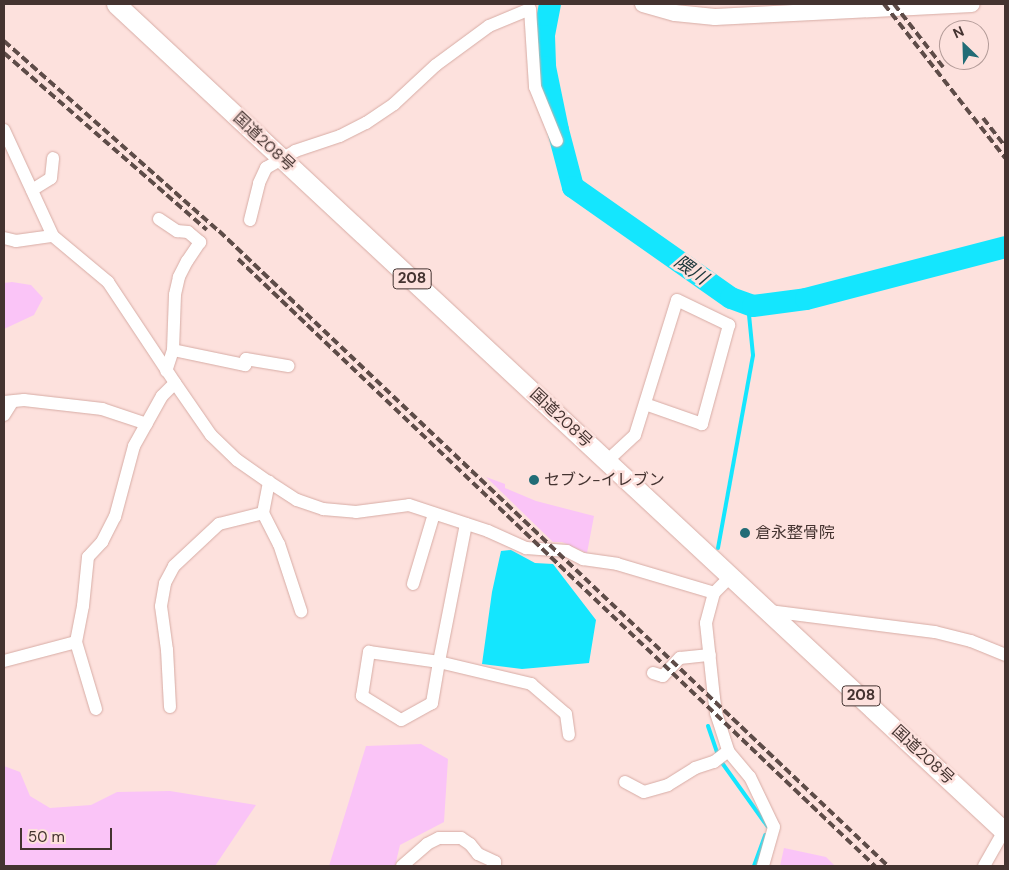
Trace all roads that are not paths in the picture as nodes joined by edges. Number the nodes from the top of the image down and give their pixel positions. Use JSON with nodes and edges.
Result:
{"nodes":[{"id":1,"x":116,"y":4,"type":"edge"},
{"id":2,"x":643,"y":4,"type":"edge"},
{"id":3,"x":972,"y":4,"type":"edge"},
{"id":4,"x":4,"y":130,"type":"edge"},
{"id":5,"x":557,"y":141,"type":"dead end"},
{"id":6,"x":53,"y":158,"type":"dead end"},
{"id":7,"x":282,"y":158,"type":"junction"},
{"id":8,"x":32,"y":190,"type":"junction"},
{"id":9,"x":159,"y":219,"type":"dead end"},
{"id":10,"x":250,"y":220,"type":"dead end"},
{"id":11,"x":53,"y":236,"type":"junction"},
{"id":12,"x":4,"y":238,"type":"edge"},
{"id":13,"x":173,"y":350,"type":"junction"},
{"id":14,"x":288,"y":366,"type":"dead end"},
{"id":15,"x":166,"y":371,"type":"junction"},
{"id":16,"x":174,"y":383,"type":"junction"},
{"id":17,"x":8,"y":402,"type":"edge"},
{"id":18,"x":645,"y":404,"type":"junction"},
{"id":19,"x":4,"y":415,"type":"edge"},
{"id":20,"x":147,"y":424,"type":"junction"},
{"id":21,"x":607,"y":460,"type":"junction"},
{"id":22,"x":269,"y":482,"type":"junction"},
{"id":23,"x":263,"y":513,"type":"junction"},
{"id":24,"x":434,"y":514,"type":"junction"},
{"id":25,"x":466,"y":524,"type":"junction"},
{"id":26,"x":731,"y":576,"type":"junction"},
{"id":27,"x":413,"y":584,"type":"dead end"},
{"id":28,"x":714,"y":593,"type":"junction"},
{"id":29,"x":301,"y":611,"type":"dead end"},
{"id":30,"x":769,"y":611,"type":"junction"},
{"id":31,"x":76,"y":642,"type":"junction"},
{"id":32,"x":710,"y":655,"type":"junction"},
{"id":33,"x":1005,"y":655,"type":"edge"},
{"id":34,"x":4,"y":662,"type":"edge"},
{"id":35,"x":439,"y":662,"type":"junction"},
{"id":36,"x":654,"y":673,"type":"dead end"},
{"id":37,"x":170,"y":706,"type":"dead end"},
{"id":38,"x":96,"y":709,"type":"dead end"},
{"id":39,"x":569,"y":735,"type":"dead end"},
{"id":40,"x":728,"y":751,"type":"junction"},
{"id":41,"x":625,"y":782,"type":"dead end"},
{"id":42,"x":1005,"y":830,"type":"edge"},
{"id":43,"x":402,"y":866,"type":"edge"},
{"id":44,"x":495,"y":866,"type":"edge"},
{"id":45,"x":763,"y":866,"type":"edge"},
{"id":46,"x":984,"y":866,"type":"edge"}],
"edges":[{"from":1,"to":7,"type":"highway","name":"国道208号","number":"208"},
{"from":2,"to":3,"type":"main road"},
{"from":4,"to":8,"type":"street"},
{"from":5,"to":7,"type":"street"},
{"from":6,"to":8,"type":"street"},
{"from":7,"to":10,"type":"street"},
{"from":7,"to":21,"type":"highway","name":"国道208号","number":"208"},
{"from":8,"to":11,"type":"street"},
{"from":9,"to":13,"type":"street"},
{"from":11,"to":12,"type":"street"},
{"from":11,"to":15,"type":"street"},
{"from":13,"to":14,"type":"street"},
{"from":13,"to":15,"type":"street"},
{"from":15,"to":16,"type":"street"},
{"from":16,"to":20,"type":"street"},
{"from":16,"to":22,"type":"street"},
{"from":17,"to":19,"type":"street"},
{"from":17,"to":20,"type":"street"},
{"from":18,"to":18,"type":"street"},
{"from":18,"to":21,"type":"street"},
{"from":20,"to":31,"type":"street"},
{"from":21,"to":26,"type":"highway","name":"国道208号","number":"208"},
{"from":22,"to":23,"type":"street"},
{"from":22,"to":24,"type":"street"},
{"from":23,"to":29,"type":"street"},
{"from":23,"to":37,"type":"street"},
{"from":24,"to":25,"type":"street"},
{"from":24,"to":27,"type":"street"},
{"from":25,"to":28,"type":"street"},
{"from":25,"to":35,"type":"street"},
{"from":26,"to":28,"type":"street"},
{"from":26,"to":30,"type":"highway","name":"国道208号","number":"208"},
{"from":28,"to":32,"type":"street"},
{"from":30,"to":33,"type":"street"},
{"from":30,"to":42,"type":"highway","name":"国道208号","number":"208"},
{"from":31,"to":34,"type":"street"},
{"from":31,"to":38,"type":"street"},
{"from":32,"to":36,"type":"street"},
{"from":32,"to":40,"type":"street"},
{"from":35,"to":35,"type":"street"},
{"from":35,"to":39,"type":"street"},
{"from":40,"to":41,"type":"street"},
{"from":40,"to":45,"type":"street"},
{"from":42,"to":46,"type":"street"},
{"from":43,"to":44,"type":"street"}]}
